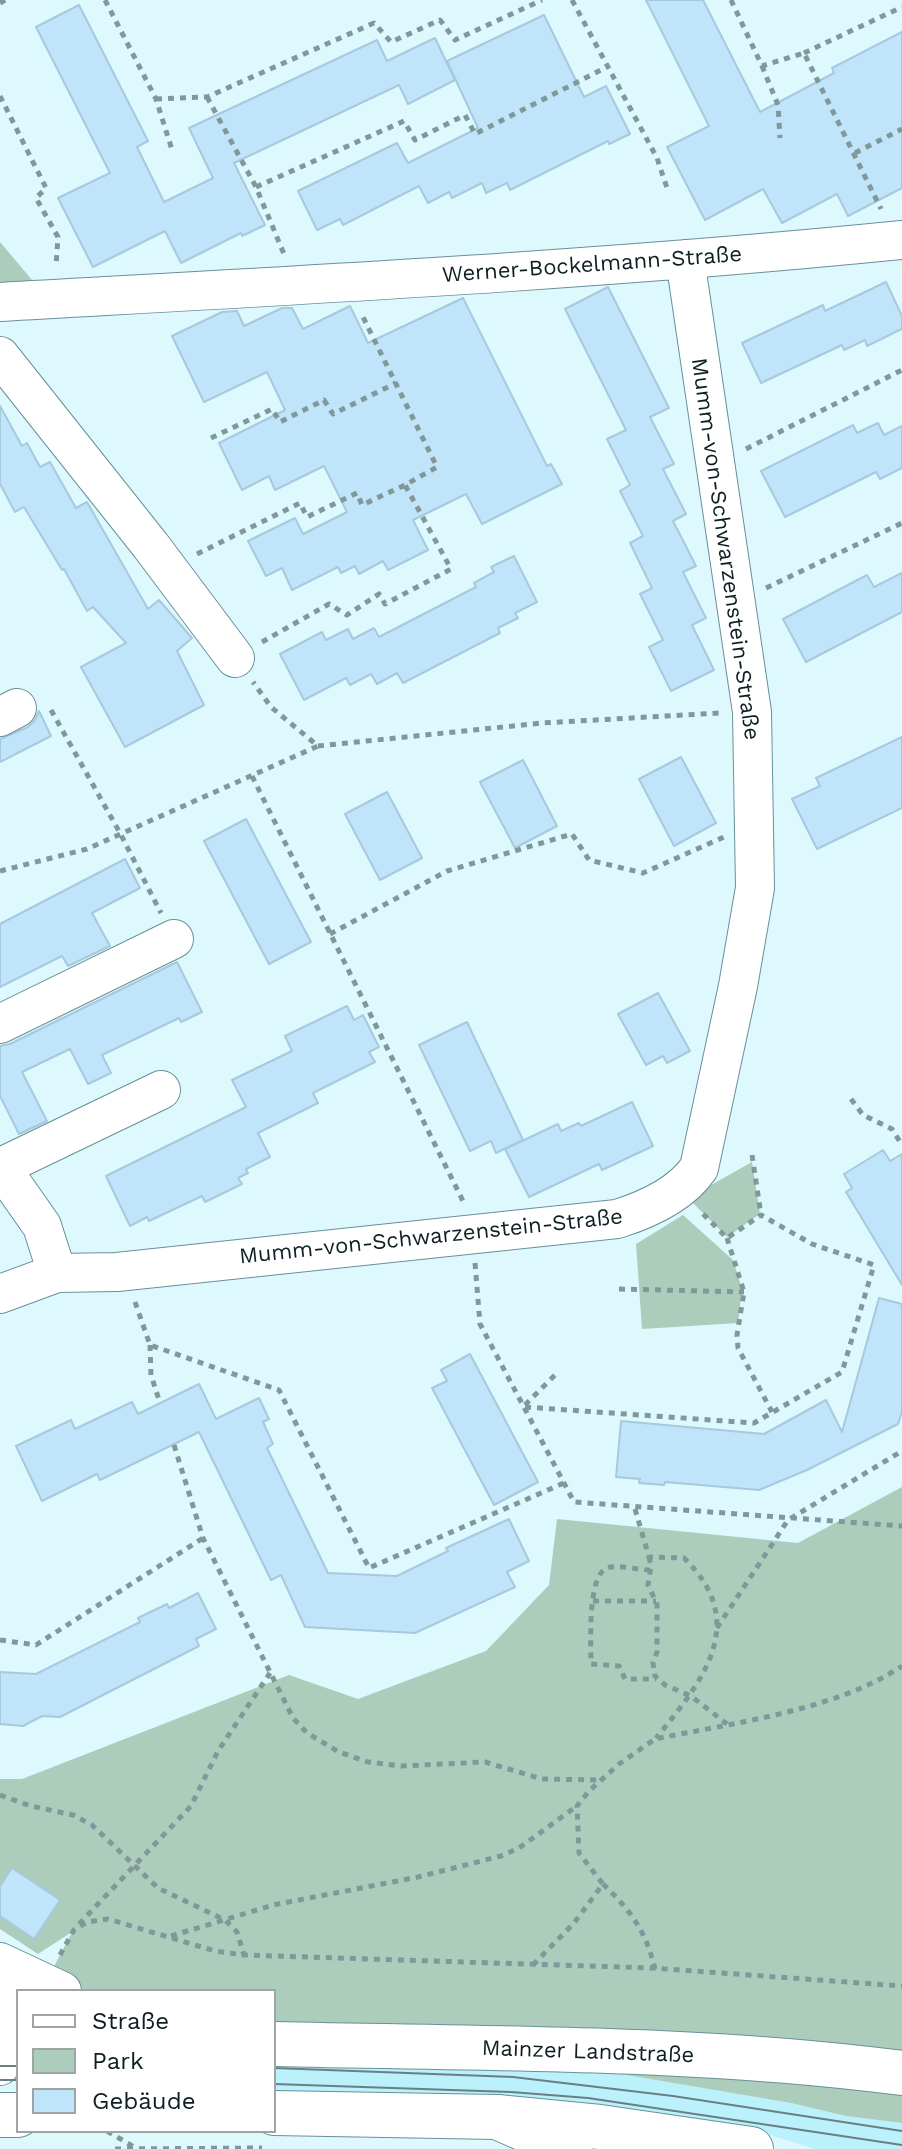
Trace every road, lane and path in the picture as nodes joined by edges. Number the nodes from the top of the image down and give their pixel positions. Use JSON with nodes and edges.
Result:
{"nodes":[{"id":1,"x":105,"y":0,"type":"edge"},
{"id":2,"x":542,"y":0,"type":"edge"},
{"id":3,"x":572,"y":0,"type":"edge"},
{"id":4,"x":731,"y":0,"type":"edge"},
{"id":5,"x":902,"y":7,"type":"edge"},
{"id":6,"x":804,"y":53,"type":"junction"},
{"id":7,"x":762,"y":66,"type":"junction"},
{"id":8,"x":607,"y":67,"type":"junction"},
{"id":9,"x":0,"y":96,"type":"edge"},
{"id":10,"x":207,"y":97,"type":"junction"},
{"id":11,"x":156,"y":99,"type":"junction"},
{"id":12,"x":902,"y":129,"type":"edge"},
{"id":13,"x":780,"y":138,"type":"dead end"},
{"id":14,"x":173,"y":153,"type":"dead end"},
{"id":15,"x":855,"y":153,"type":"junction"},
{"id":16,"x":256,"y":187,"type":"junction"},
{"id":17,"x":668,"y":191,"type":"dead end"},
{"id":18,"x":894,"y":241,"type":"edge"},
{"id":19,"x":685,"y":259,"type":"junction"},
{"id":20,"x":346,"y":283,"type":"junction"},
{"id":21,"x":298,"y":286,"type":"junction"},
{"id":22,"x":54,"y":299,"type":"junction"},
{"id":23,"x":0,"y":302,"type":"edge"},
{"id":24,"x":0,"y":356,"type":"edge"},
{"id":25,"x":902,"y":370,"type":"edge"},
{"id":26,"x":396,"y":383,"type":"junction"},
{"id":27,"x":211,"y":438,"type":"dead end"},
{"id":28,"x":715,"y":464,"type":"junction"},
{"id":29,"x":405,"y":485,"type":"junction"},
{"id":30,"x":902,"y":523,"type":"edge"},
{"id":31,"x":168,"y":568,"type":"junction"},
{"id":32,"x":735,"y":602,"type":"junction"},
{"id":33,"x":235,"y":658,"type":"junction"},
{"id":34,"x":9,"y":712,"type":"edge"},
{"id":35,"x":752,"y":712,"type":"junction"},
{"id":36,"x":318,"y":746,"type":"junction"},
{"id":37,"x":252,"y":776,"type":"junction"},
{"id":38,"x":754,"y":824,"type":"junction"},
{"id":39,"x":120,"y":833,"type":"junction"},
{"id":40,"x":0,"y":871,"type":"edge"},
{"id":41,"x":330,"y":934,"type":"junction"},
{"id":42,"x":174,"y":939,"type":"joint"},
{"id":43,"x":0,"y":1024,"type":"edge"},
{"id":44,"x":161,"y":1090,"type":"dead end"},
{"id":45,"x":851,"y":1099,"type":"dead end"},
{"id":46,"x":902,"y":1145,"type":"edge"},
{"id":47,"x":752,"y":1155,"type":"dead end"},
{"id":48,"x":1,"y":1167,"type":"edge"},
{"id":49,"x":677,"y":1189,"type":"junction"},
{"id":50,"x":761,"y":1215,"type":"junction"},
{"id":51,"x":473,"y":1236,"type":"junction"},
{"id":52,"x":727,"y":1238,"type":"junction"},
{"id":53,"x":57,"y":1273,"type":"junction"},
{"id":54,"x":619,"y":1289,"type":"dead end"},
{"id":55,"x":744,"y":1292,"type":"junction"},
{"id":56,"x":0,"y":1294,"type":"edge"},
{"id":57,"x":134,"y":1300,"type":"dead end"},
{"id":58,"x":150,"y":1345,"type":"junction"},
{"id":59,"x":558,"y":1372,"type":"dead end"},
{"id":60,"x":160,"y":1403,"type":"dead end"},
{"id":61,"x":524,"y":1407,"type":"junction"},
{"id":62,"x":772,"y":1412,"type":"junction"},
{"id":63,"x":174,"y":1445,"type":"dead end"},
{"id":64,"x":902,"y":1451,"type":"edge"},
{"id":65,"x":564,"y":1483,"type":"junction"},
{"id":66,"x":635,"y":1509,"type":"junction"},
{"id":67,"x":788,"y":1520,"type":"junction"},
{"id":68,"x":902,"y":1526,"type":"edge"},
{"id":69,"x":203,"y":1538,"type":"junction"},
{"id":70,"x":649,"y":1557,"type":"junction"},
{"id":71,"x":650,"y":1570,"type":"junction"},
{"id":72,"x":593,"y":1601,"type":"junction"},
{"id":73,"x":656,"y":1601,"type":"junction"},
{"id":74,"x":716,"y":1630,"type":"junction"},
{"id":75,"x":0,"y":1640,"type":"edge"},
{"id":76,"x":902,"y":1666,"type":"edge"},
{"id":77,"x":270,"y":1672,"type":"junction"},
{"id":78,"x":656,"y":1679,"type":"junction"},
{"id":79,"x":691,"y":1696,"type":"junction"},
{"id":80,"x":727,"y":1724,"type":"junction"},
{"id":81,"x":655,"y":1739,"type":"junction"},
{"id":82,"x":602,"y":1780,"type":"junction"},
{"id":83,"x":0,"y":1795,"type":"edge"},
{"id":84,"x":577,"y":1806,"type":"junction"},
{"id":85,"x":133,"y":1865,"type":"junction"},
{"id":86,"x":603,"y":1884,"type":"junction"},
{"id":87,"x":225,"y":1920,"type":"junction"},
{"id":88,"x":74,"y":1930,"type":"junction"},
{"id":89,"x":170,"y":1937,"type":"junction"},
{"id":90,"x":244,"y":1955,"type":"junction"},
{"id":91,"x":0,"y":1962,"type":"edge"},
{"id":92,"x":533,"y":1966,"type":"junction"},
{"id":93,"x":655,"y":1969,"type":"junction"},
{"id":94,"x":902,"y":1986,"type":"edge"},
{"id":95,"x":54,"y":1987,"type":"edge"},
{"id":96,"x":276,"y":2044,"type":"edge"},
{"id":97,"x":902,"y":2073,"type":"edge"},
{"id":98,"x":276,"y":2113,"type":"edge"},
{"id":99,"x":497,"y":2117,"type":"junction"},
{"id":100,"x":111,"y":2133,"type":"edge"},
{"id":101,"x":137,"y":2148,"type":"edge"},
{"id":102,"x":268,"y":2148,"type":"edge"},
{"id":103,"x":115,"y":2149,"type":"edge"},
{"id":104,"x":570,"y":2149,"type":"edge"},
{"id":105,"x":751,"y":2149,"type":"edge"}],
"edges":[{"from":1,"to":11,"type":"path"},
{"from":2,"to":10,"type":"path"},
{"from":3,"to":8,"type":"path"},
{"from":4,"to":7,"type":"path"},
{"from":5,"to":6,"type":"path"},
{"from":6,"to":7,"type":"path"},
{"from":6,"to":15,"type":"path"},
{"from":7,"to":13,"type":"path"},
{"from":8,"to":16,"type":"path"},
{"from":8,"to":17,"type":"path"},
{"from":9,"to":22,"type":"path"},
{"from":10,"to":11,"type":"path"},
{"from":10,"to":16,"type":"path"},
{"from":11,"to":14,"type":"path"},
{"from":12,"to":15,"type":"path"},
{"from":15,"to":18,"type":"path"},
{"from":16,"to":21,"type":"path"},
{"from":18,"to":19,"type":"street","name":"Werner-Bockelmann-Straße"},
{"from":19,"to":20,"type":"street","name":"Werner-Bockelmann-Straße"},
{"from":19,"to":28,"type":"street","name":"Mumm-von-Schwarzenstein-Straße"},
{"from":20,"to":21,"type":"street","name":"Werner-Bockelmann-Straße"},
{"from":20,"to":26,"type":"path"},
{"from":21,"to":22,"type":"street","name":"Werner-Bockelmann-Straße"},
{"from":22,"to":23,"type":"street","name":"Werner-Bockelmann-Straße"},
{"from":24,"to":31,"type":"street"},
{"from":25,"to":28,"type":"path"},
{"from":26,"to":27,"type":"path"},
{"from":26,"to":29,"type":"path"},
{"from":28,"to":32,"type":"street","name":"Mumm-von-Schwarzenstein-Straße"},
{"from":29,"to":31,"type":"path"},
{"from":29,"to":33,"type":"path"},
{"from":30,"to":32,"type":"path"},
{"from":31,"to":33,"type":"street"},
{"from":32,"to":35,"type":"street","name":"Mumm-von-Schwarzenstein-Straße"},
{"from":33,"to":36,"type":"path"},
{"from":34,"to":39,"type":"path"},
{"from":35,"to":36,"type":"path"},
{"from":35,"to":38,"type":"street","name":"Mumm-von-Schwarzenstein-Straße"},
{"from":36,"to":37,"type":"path"},
{"from":37,"to":39,"type":"path"},
{"from":37,"to":41,"type":"path"},
{"from":38,"to":41,"type":"path"},
{"from":38,"to":49,"type":"street","name":"Mumm-von-Schwarzenstein-Straße"},
{"from":39,"to":40,"type":"path"},
{"from":39,"to":42,"type":"path"},
{"from":41,"to":51,"type":"path"},
{"from":42,"to":43,"type":"street"},
{"from":44,"to":48,"type":"street"},
{"from":45,"to":46,"type":"path"},
{"from":47,"to":50,"type":"path"},
{"from":48,"to":53,"type":"street"},
{"from":49,"to":51,"type":"street","name":"Mumm-von-Schwarzenstein-Straße"},
{"from":49,"to":52,"type":"path"},
{"from":50,"to":52,"type":"path"},
{"from":50,"to":62,"type":"path"},
{"from":51,"to":53,"type":"street","name":"Mumm-von-Schwarzenstein-Straße"},
{"from":51,"to":61,"type":"path"},
{"from":52,"to":55,"type":"path"},
{"from":53,"to":56,"type":"street","name":"Mumm-von-Schwarzenstein-Straße"},
{"from":54,"to":55,"type":"path"},
{"from":55,"to":62,"type":"path"},
{"from":57,"to":58,"type":"path"},
{"from":58,"to":60,"type":"path"},
{"from":58,"to":65,"type":"path"},
{"from":59,"to":61,"type":"path"},
{"from":61,"to":62,"type":"path"},
{"from":61,"to":65,"type":"path"},
{"from":63,"to":69,"type":"path"},
{"from":64,"to":67,"type":"path"},
{"from":65,"to":66,"type":"path"},
{"from":66,"to":67,"type":"path"},
{"from":66,"to":70,"type":"path"},
{"from":67,"to":68,"type":"path"},
{"from":67,"to":74,"type":"path"},
{"from":69,"to":75,"type":"path"},
{"from":69,"to":77,"type":"path"},
{"from":70,"to":71,"type":"path"},
{"from":70,"to":74,"type":"path"},
{"from":71,"to":72,"type":"path"},
{"from":71,"to":73,"type":"path"},
{"from":72,"to":73,"type":"path"},
{"from":72,"to":78,"type":"path"},
{"from":73,"to":78,"type":"path"},
{"from":74,"to":79,"type":"path"},
{"from":76,"to":80,"type":"path"},
{"from":77,"to":82,"type":"path"},
{"from":77,"to":85,"type":"path"},
{"from":78,"to":79,"type":"path"},
{"from":79,"to":80,"type":"path"},
{"from":79,"to":81,"type":"path"},
{"from":80,"to":81,"type":"path"},
{"from":81,"to":82,"type":"path"},
{"from":82,"to":84,"type":"path"},
{"from":83,"to":85,"type":"path"},
{"from":84,"to":86,"type":"path"},
{"from":84,"to":87,"type":"path"},
{"from":85,"to":87,"type":"path"},
{"from":85,"to":88,"type":"path"},
{"from":86,"to":92,"type":"path"},
{"from":86,"to":93,"type":"path"},
{"from":87,"to":89,"type":"path"},
{"from":87,"to":90,"type":"path"},
{"from":88,"to":89,"type":"path"},
{"from":88,"to":95,"type":"path"},
{"from":89,"to":90,"type":"path"},
{"from":90,"to":92,"type":"path"},
{"from":91,"to":95,"type":"street"},
{"from":92,"to":93,"type":"path"},
{"from":93,"to":94,"type":"path"},
{"from":96,"to":97,"type":"main road","name":"Mainzer Landstraße"},
{"from":98,"to":99,"type":"main road"},
{"from":99,"to":104,"type":"main road"},
{"from":99,"to":105,"type":"main road"},
{"from":100,"to":101,"type":"path"},
{"from":101,"to":102,"type":"path"},
{"from":101,"to":103,"type":"path"}]}
